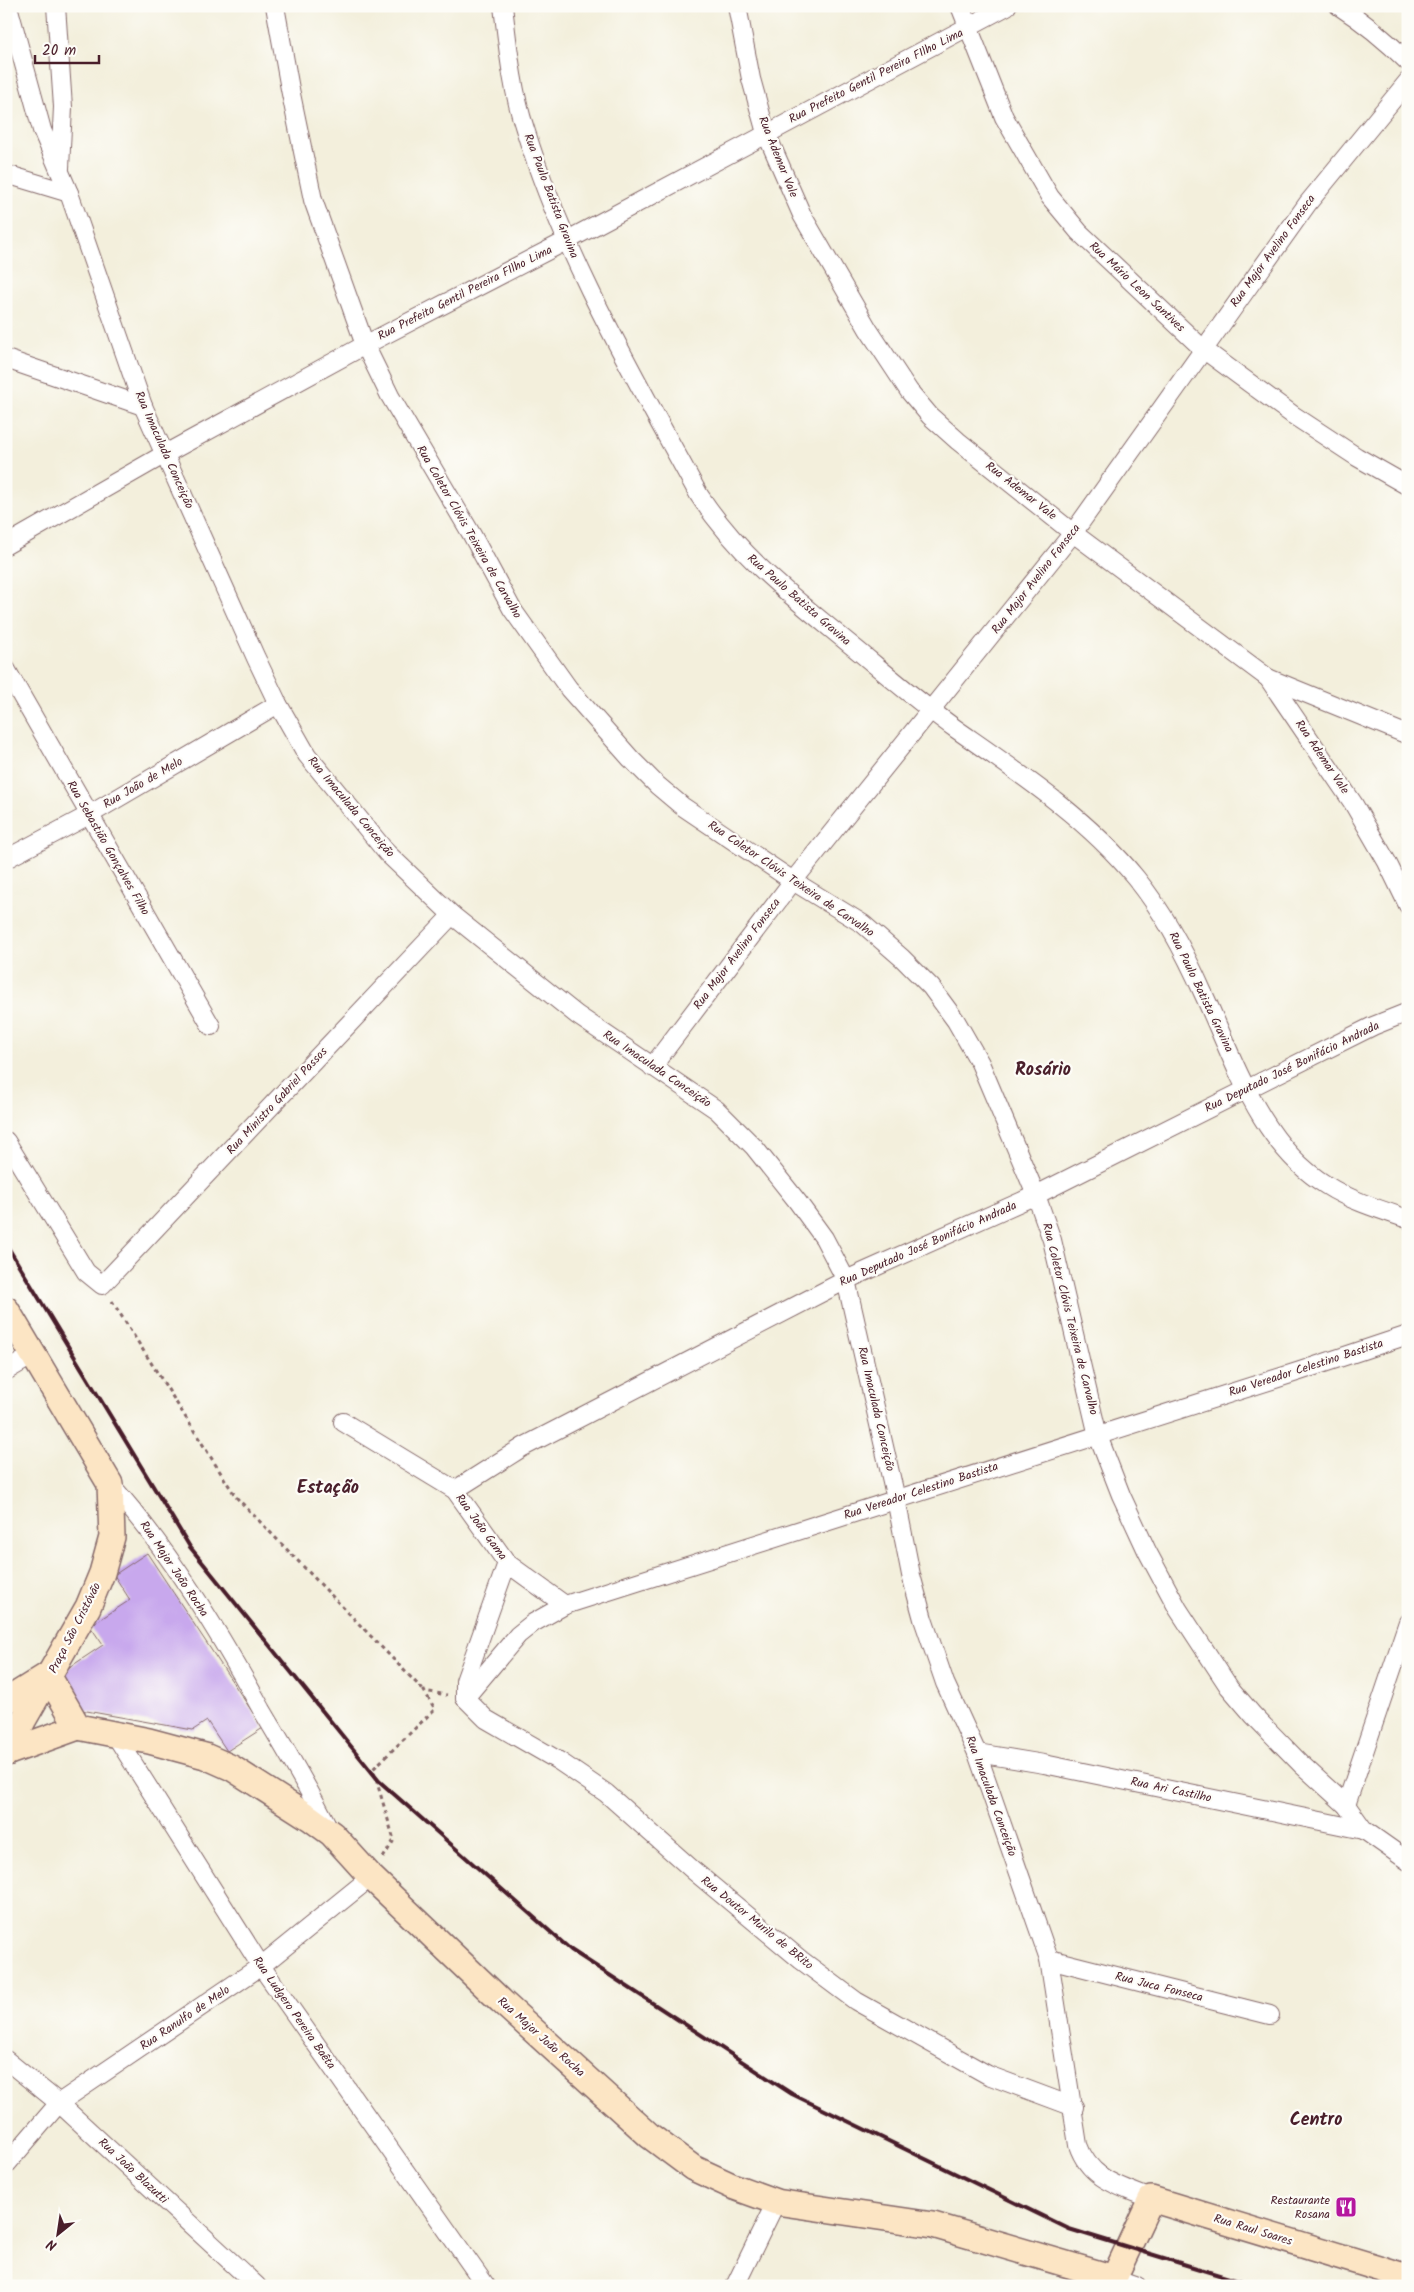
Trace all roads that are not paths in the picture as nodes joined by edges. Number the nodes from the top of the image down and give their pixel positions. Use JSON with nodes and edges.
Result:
{"nodes":[{"id":1,"x":8,"y":6,"type":"edge"},
{"id":2,"x":56,"y":6,"type":"edge"},
{"id":3,"x":275,"y":6,"type":"edge"},
{"id":4,"x":503,"y":6,"type":"edge"},
{"id":5,"x":737,"y":6,"type":"edge"},
{"id":6,"x":960,"y":6,"type":"edge"},
{"id":7,"x":1007,"y":6,"type":"edge"},
{"id":8,"x":1339,"y":6,"type":"edge"},
{"id":9,"x":1361,"y":12,"type":"edge"},
{"id":10,"x":967,"y":29,"type":"junction"},
{"id":11,"x":1408,"y":62,"type":"edge"},
{"id":12,"x":1408,"y":81,"type":"edge"},
{"id":13,"x":766,"y":133,"type":"junction"},
{"id":14,"x":60,"y":171,"type":"junction"},
{"id":15,"x":6,"y":174,"type":"edge"},
{"id":16,"x":69,"y":193,"type":"junction"},
{"id":17,"x":566,"y":241,"type":"junction"},
{"id":18,"x":365,"y":345,"type":"junction"},
{"id":19,"x":1203,"y":349,"type":"junction"},
{"id":20,"x":6,"y":359,"type":"edge"},
{"id":21,"x":143,"y":406,"type":"junction"},
{"id":22,"x":165,"y":454,"type":"junction"},
{"id":23,"x":1408,"y":486,"type":"edge"},
{"id":24,"x":1073,"y":533,"type":"junction"},
{"id":25,"x":6,"y":545,"type":"edge"},
{"id":26,"x":6,"y":669,"type":"edge"},
{"id":27,"x":1268,"y":678,"type":"junction"},
{"id":28,"x":278,"y":704,"type":"junction"},
{"id":29,"x":931,"y":711,"type":"junction"},
{"id":30,"x":1408,"y":735,"type":"edge"},
{"id":31,"x":89,"y":815,"type":"junction"},
{"id":32,"x":6,"y":859,"type":"edge"},
{"id":33,"x":793,"y":881,"type":"junction"},
{"id":34,"x":1408,"y":905,"type":"edge"},
{"id":35,"x":452,"y":915,"type":"junction"},
{"id":36,"x":1408,"y":1012,"type":"edge"},
{"id":37,"x":210,"y":1026,"type":"dead end"},
{"id":38,"x":652,"y":1067,"type":"junction"},
{"id":39,"x":1246,"y":1089,"type":"junction"},
{"id":40,"x":6,"y":1141,"type":"edge"},
{"id":41,"x":1036,"y":1195,"type":"junction"},
{"id":42,"x":1408,"y":1219,"type":"edge"},
{"id":43,"x":846,"y":1280,"type":"junction"},
{"id":44,"x":6,"y":1310,"type":"edge"},
{"id":45,"x":1408,"y":1335,"type":"edge"},
{"id":46,"x":33,"y":1355,"type":"junction"},
{"id":47,"x":6,"y":1370,"type":"edge"},
{"id":48,"x":343,"y":1422,"type":"dead end"},
{"id":49,"x":1098,"y":1436,"type":"junction"},
{"id":50,"x":110,"y":1484,"type":"junction"},
{"id":51,"x":455,"y":1490,"type":"junction"},
{"id":52,"x":896,"y":1499,"type":"junction"},
{"id":53,"x":507,"y":1562,"type":"junction"},
{"id":54,"x":565,"y":1606,"type":"junction"},
{"id":55,"x":1408,"y":1622,"type":"edge"},
{"id":56,"x":48,"y":1675,"type":"junction"},
{"id":57,"x":465,"y":1698,"type":"junction"},
{"id":58,"x":6,"y":1701,"type":"edge"},
{"id":59,"x":15,"y":1717,"type":"edge"},
{"id":60,"x":78,"y":1727,"type":"junction"},
{"id":61,"x":114,"y":1734,"type":"junction"},
{"id":62,"x":7,"y":1753,"type":"edge"},
{"id":63,"x":976,"y":1753,"type":"junction"},
{"id":64,"x":1346,"y":1805,"type":"junction"},
{"id":65,"x":1364,"y":1830,"type":"junction"},
{"id":66,"x":332,"y":1834,"type":"junction"},
{"id":67,"x":1408,"y":1861,"type":"edge"},
{"id":68,"x":371,"y":1877,"type":"junction"},
{"id":69,"x":1049,"y":1959,"type":"junction"},
{"id":70,"x":261,"y":1966,"type":"junction"},
{"id":71,"x":1270,"y":2015,"type":"dead end"},
{"id":72,"x":6,"y":2060,"type":"edge"},
{"id":73,"x":59,"y":2103,"type":"junction"},
{"id":74,"x":1074,"y":2107,"type":"junction"},
{"id":75,"x":6,"y":2165,"type":"edge"},
{"id":76,"x":1151,"y":2199,"type":"junction"},
{"id":77,"x":776,"y":2202,"type":"junction"},
{"id":78,"x":1408,"y":2276,"type":"edge"},
{"id":79,"x":1125,"y":2282,"type":"edge"},
{"id":80,"x":257,"y":2286,"type":"edge"},
{"id":81,"x":486,"y":2286,"type":"edge"},
{"id":82,"x":734,"y":2286,"type":"edge"}],
"edges":[{"from":1,"to":14,"type":"street","name":"Rua Imaculada Conceição"},
{"from":2,"to":14,"type":"street"},
{"from":3,"to":18,"type":"street","name":"Rua Coletor Clóvis Teixeira de Carvalho"},
{"from":4,"to":17,"type":"street","name":"Rua Paulo Batista Gravina"},
{"from":5,"to":13,"type":"street","name":"Rua Ademar Vale"},
{"from":6,"to":10,"type":"street","name":"Rua Mário Leon Santives"},
{"from":7,"to":10,"type":"street","name":"Rua Prefeito Gentil Pereira FIlho Lima"},
{"from":8,"to":9,"type":"street"},
{"from":9,"to":11,"type":"street"},
{"from":10,"to":13,"type":"street","name":"Rua Prefeito Gentil Pereira FIlho Lima"},
{"from":10,"to":19,"type":"street","name":"Rua Mário Leon Santives"},
{"from":12,"to":19,"type":"street","name":"Rua Major Avelino Fonseca"},
{"from":13,"to":17,"type":"street","name":"Rua Prefeito Gentil Pereira FIlho Lima"},
{"from":13,"to":24,"type":"street","name":"Rua Ademar Vale"},
{"from":14,"to":16,"type":"street","name":"Rua Imaculada Conceição"},
{"from":15,"to":16,"type":"street"},
{"from":16,"to":21,"type":"street","name":"Rua Imaculada Conceição"},
{"from":17,"to":18,"type":"street","name":"Rua Prefeito Gentil Pereira FIlho Lima"},
{"from":17,"to":29,"type":"street","name":"Rua Paulo Batista Gravina"},
{"from":18,"to":22,"type":"street","name":"Rua Prefeito Gentil Pereira FIlho Lima"},
{"from":18,"to":33,"type":"street","name":"Rua Coletor Clóvis Teixeira de Carvalho"},
{"from":19,"to":23,"type":"street","name":"Rua Mário Leon Santives"},
{"from":19,"to":24,"type":"street","name":"Rua Major Avelino Fonseca"},
{"from":20,"to":21,"type":"street"},
{"from":21,"to":22,"type":"street","name":"Rua Imaculada Conceição"},
{"from":22,"to":25,"type":"street","name":"Rua Prefeito Gentil Pereira FIlho Lima"},
{"from":22,"to":28,"type":"street","name":"Rua Imaculada Conceição"},
{"from":24,"to":27,"type":"street","name":"Rua Ademar Vale"},
{"from":24,"to":29,"type":"street","name":"Rua Major Avelino Fonseca"},
{"from":26,"to":31,"type":"street","name":"Rua Sebastião Gonçalves Filho"},
{"from":27,"to":30,"type":"street"},
{"from":27,"to":34,"type":"street","name":"Rua Ademar Vale"},
{"from":28,"to":31,"type":"street","name":"Rua João de Melo"},
{"from":28,"to":35,"type":"street","name":"Rua Imaculada Conceição"},
{"from":29,"to":33,"type":"street","name":"Rua Major Avelino Fonseca"},
{"from":29,"to":39,"type":"street","name":"Rua Paulo Batista Gravina"},
{"from":31,"to":32,"type":"street","name":"Rua João de Melo"},
{"from":31,"to":37,"type":"street","name":"Rua Sebastião Gonçalves Filho"},
{"from":33,"to":38,"type":"street","name":"Rua Major Avelino Fonseca"},
{"from":33,"to":41,"type":"street","name":"Rua Coletor Clóvis Teixeira de Carvalho"},
{"from":35,"to":38,"type":"street","name":"Rua Imaculada Conceição"},
{"from":35,"to":40,"type":"street","name":"Rua Ministro Gabriel Passos"},
{"from":36,"to":39,"type":"street","name":"Rua Deputado José Bonifácio Andrada"},
{"from":38,"to":43,"type":"street","name":"Rua Imaculada Conceição"},
{"from":39,"to":41,"type":"street","name":"Rua Deputado José Bonifácio Andrada"},
{"from":39,"to":42,"type":"street","name":"Rua Paulo Batista Gravina"},
{"from":41,"to":43,"type":"street","name":"Rua Deputado José Bonifácio Andrada"},
{"from":41,"to":49,"type":"street","name":"Rua Coletor Clóvis Teixeira de Carvalho"},
{"from":43,"to":51,"type":"street","name":"Rua Deputado José Bonifácio Andrada"},
{"from":43,"to":52,"type":"street","name":"Rua Imaculada Conceição"},
{"from":44,"to":46,"type":"main road","name":"Rua Major João Rocha"},
{"from":45,"to":49,"type":"street","name":"Rua Vereador Celestino Bastista"},
{"from":46,"to":47,"type":"street"},
{"from":46,"to":50,"type":"main road","name":"Rua Major João Rocha"},
{"from":48,"to":51,"type":"street","name":"Rua João Gama"},
{"from":49,"to":52,"type":"street","name":"Rua Vereador Celestino Bastista"},
{"from":49,"to":64,"type":"street","name":"Rua Coletor Clóvis Teixeira de Carvalho"},
{"from":50,"to":56,"type":"main road","name":"Praça São Cristóvão"},
{"from":50,"to":66,"type":"street","name":"Rua Major João Rocha"},
{"from":51,"to":53,"type":"street","name":"Rua João Gama"},
{"from":52,"to":54,"type":"street","name":"Rua Vereador Celestino Bastista"},
{"from":52,"to":63,"type":"street","name":"Rua Imaculada Conceição"},
{"from":53,"to":54,"type":"street","name":"Rua João Gama"},
{"from":53,"to":57,"type":"street"},
{"from":54,"to":57,"type":"street","name":"Rua Vereador Celestino Bastista"},
{"from":55,"to":64,"type":"street"},
{"from":56,"to":58,"type":"main road"},
{"from":56,"to":59,"type":"main road"},
{"from":56,"to":60,"type":"main road","name":"Praça São Cristóvão"},
{"from":57,"to":74,"type":"street","name":"Rua Doutor Murilo de BRito"},
{"from":59,"to":60,"type":"main road"},
{"from":59,"to":62,"type":"main road"},
{"from":60,"to":61,"type":"main road"},
{"from":60,"to":62,"type":"main road"},
{"from":61,"to":66,"type":"main road","name":"Rua Major João Rocha"},
{"from":61,"to":70,"type":"street","name":"Rua Ludgero Pereira Baêta"},
{"from":63,"to":65,"type":"street","name":"Rua Ari Castilho"},
{"from":63,"to":69,"type":"street","name":"Rua Imaculada Conceição"},
{"from":64,"to":65,"type":"street","name":"Rua Coletor Clóvis Teixeira de Carvalho"},
{"from":65,"to":67,"type":"street","name":"Rua Coletor Clóvis Teixeira de Carvalho"},
{"from":66,"to":68,"type":"main road","name":"Rua Major João Rocha"},
{"from":68,"to":70,"type":"street","name":"Rua Ranulfo de Melo"},
{"from":68,"to":77,"type":"main road","name":"Rua Major João Rocha"},
{"from":69,"to":71,"type":"street","name":"Rua Juca Fonseca"},
{"from":69,"to":74,"type":"street","name":"Rua Imaculada Conceição"},
{"from":70,"to":73,"type":"street","name":"Rua Ranulfo de Melo"},
{"from":70,"to":81,"type":"street","name":"Rua Ludgero Pereira Baêta"},
{"from":72,"to":73,"type":"street","name":"Rua João Blazutti"},
{"from":73,"to":75,"type":"street","name":"Rua Ranulfo de Melo"},
{"from":73,"to":80,"type":"street","name":"Rua João Blazutti"},
{"from":74,"to":76,"type":"street","name":"Rua Imaculada Conceição"},
{"from":76,"to":78,"type":"main road","name":"Rua Raul Soares"},
{"from":76,"to":79,"type":"main road"},
{"from":77,"to":79,"type":"main road","name":"Rua Major João Rocha"},
{"from":77,"to":82,"type":"street"}]}
